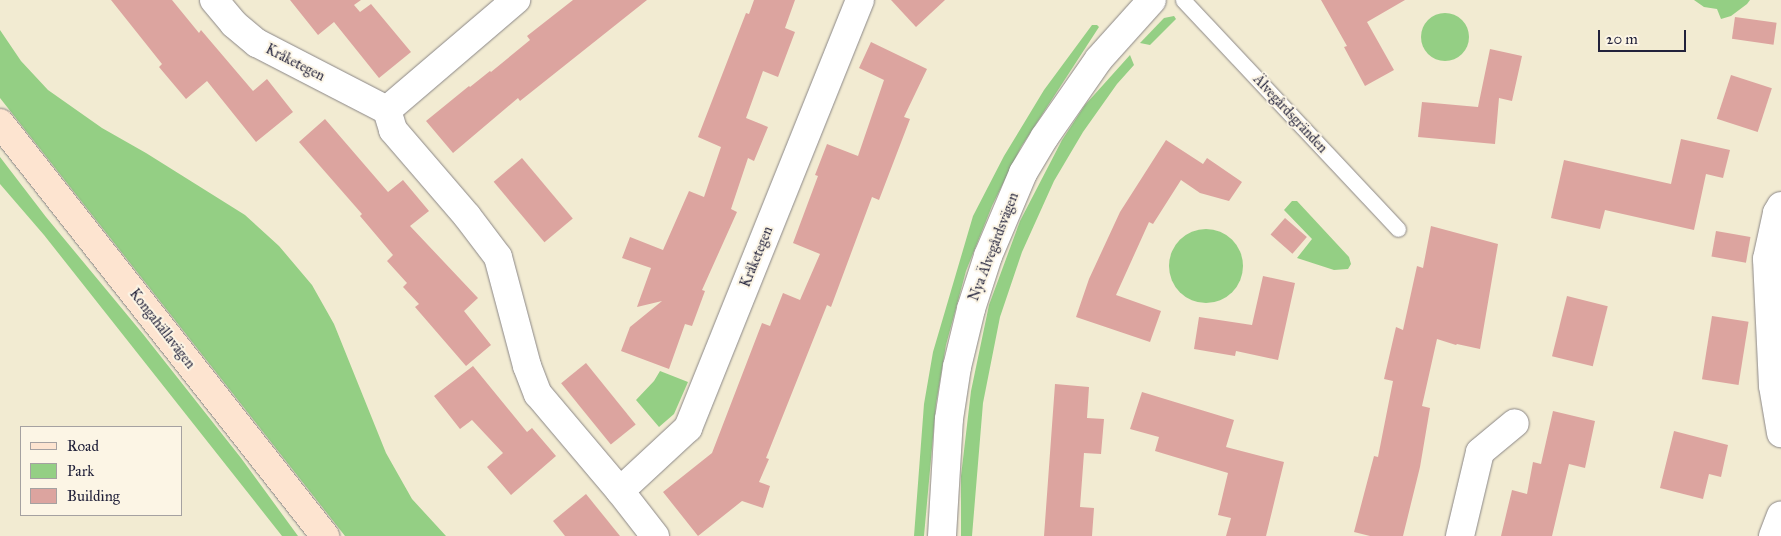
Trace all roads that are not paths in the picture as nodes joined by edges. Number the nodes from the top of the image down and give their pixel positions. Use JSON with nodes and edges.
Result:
{"nodes":[{"id":1,"x":214,"y":0,"type":"edge"},
{"id":2,"x":516,"y":0,"type":"edge"},
{"id":3,"x":860,"y":0,"type":"edge"},
{"id":4,"x":1152,"y":0,"type":"edge"},
{"id":5,"x":1183,"y":0,"type":"edge"},
{"id":6,"x":387,"y":110,"type":"junction"},
{"id":7,"x":0,"y":123,"type":"edge"},
{"id":8,"x":1781,"y":206,"type":"edge"},
{"id":9,"x":1398,"y":229,"type":"dead end"},
{"id":10,"x":1515,"y":423,"type":"dead end"},
{"id":11,"x":1781,"y":433,"type":"edge"},
{"id":12,"x":620,"y":491,"type":"junction"},
{"id":13,"x":1781,"y":515,"type":"edge"},
{"id":14,"x":325,"y":536,"type":"edge"},
{"id":15,"x":655,"y":536,"type":"edge"},
{"id":16,"x":942,"y":536,"type":"edge"},
{"id":17,"x":1460,"y":536,"type":"edge"},
{"id":18,"x":1773,"y":536,"type":"edge"}],
"edges":[{"from":1,"to":6,"type":"street","name":"Kråketegen"},
{"from":2,"to":6,"type":"street"},
{"from":3,"to":12,"type":"street","name":"Kråketegen"},
{"from":4,"to":16,"type":"street","name":"Nya Älvegårdsvägen"},
{"from":5,"to":9,"type":"lane","name":"Älvegårdsgränden"},
{"from":6,"to":12,"type":"street"},
{"from":7,"to":14,"type":"street","name":"Kongahällavägen"},
{"from":8,"to":11,"type":"street"},
{"from":10,"to":17,"type":"street"},
{"from":12,"to":15,"type":"street"},
{"from":13,"to":18,"type":"street"}]}
